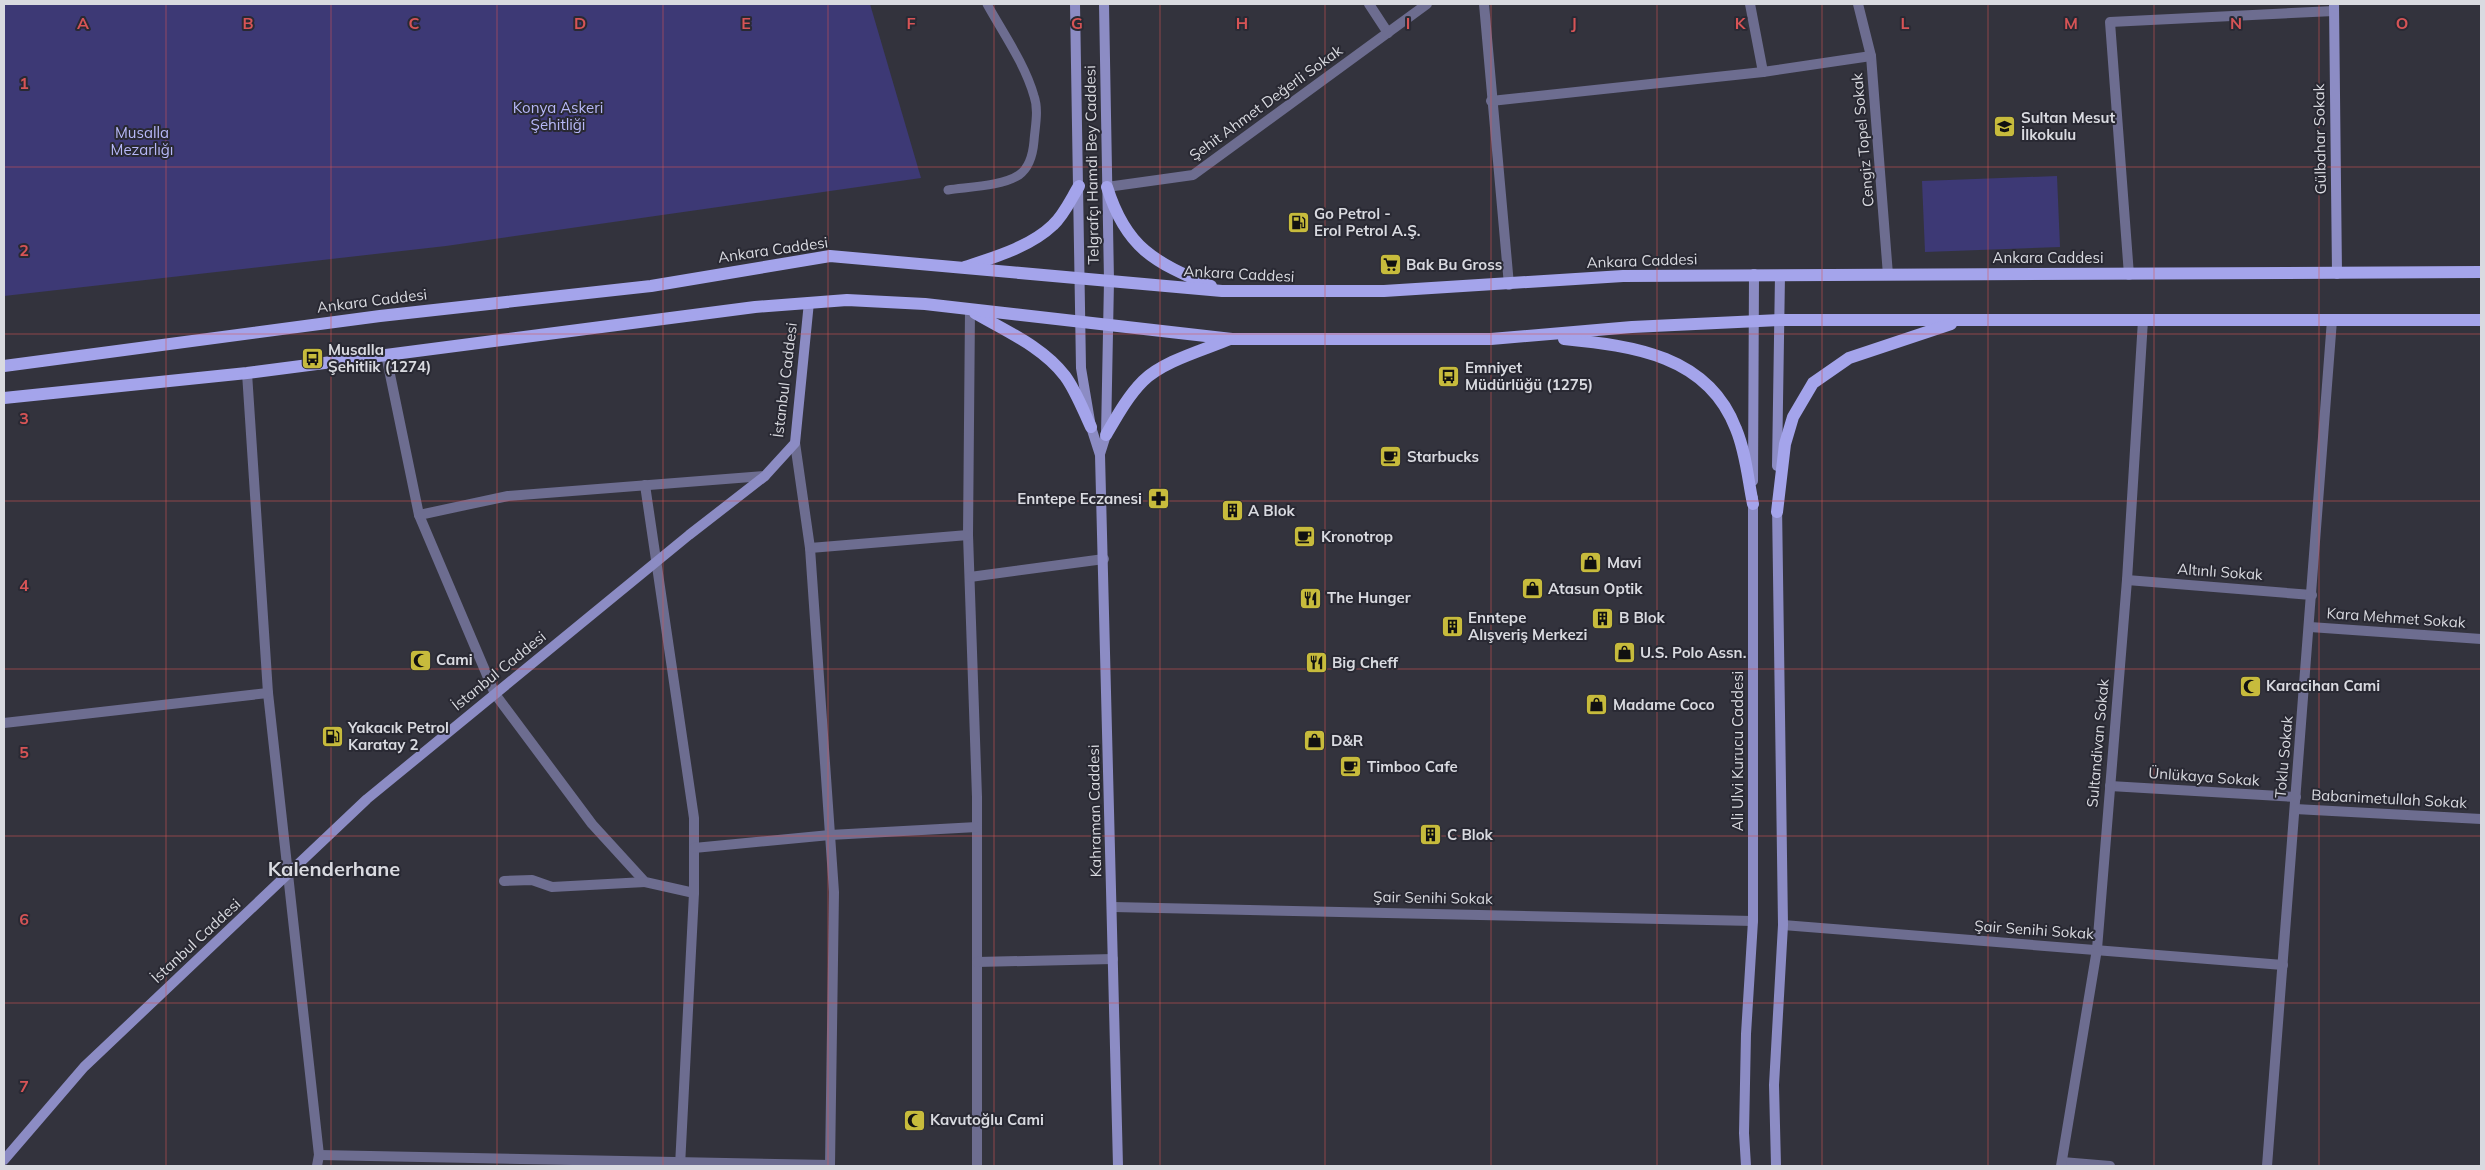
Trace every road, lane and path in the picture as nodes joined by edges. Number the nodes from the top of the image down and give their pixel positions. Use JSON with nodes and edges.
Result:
{"nodes":[{"id":1,"x":987,"y":4,"type":"edge"},
{"id":2,"x":1076,"y":4,"type":"edge"},
{"id":3,"x":1104,"y":4,"type":"edge"},
{"id":4,"x":1369,"y":4,"type":"edge"},
{"id":5,"x":1427,"y":4,"type":"edge"},
{"id":6,"x":1484,"y":4,"type":"edge"},
{"id":7,"x":1750,"y":4,"type":"edge"},
{"id":8,"x":1858,"y":4,"type":"edge"},
{"id":9,"x":2334,"y":8,"type":"edge"},
{"id":10,"x":1388,"y":33,"type":"junction"},
{"id":11,"x":1871,"y":56,"type":"junction"},
{"id":12,"x":1763,"y":72,"type":"junction"},
{"id":13,"x":1491,"y":101,"type":"junction"},
{"id":14,"x":1079,"y":186,"type":"junction"},
{"id":15,"x":1107,"y":186,"type":"junction"},
{"id":16,"x":948,"y":190,"type":"dead end"},
{"id":17,"x":962,"y":268,"type":"junction"},
{"id":18,"x":2481,"y":272,"type":"edge"},
{"id":19,"x":1754,"y":274,"type":"junction"},
{"id":20,"x":2129,"y":274,"type":"junction"},
{"id":21,"x":2337,"y":274,"type":"junction"},
{"id":22,"x":1780,"y":275,"type":"junction"},
{"id":23,"x":1888,"y":275,"type":"junction"},
{"id":24,"x":1080,"y":279,"type":"junction"},
{"id":25,"x":1109,"y":281,"type":"junction"},
{"id":26,"x":1509,"y":284,"type":"junction"},
{"id":27,"x":1222,"y":291,"type":"junction"},
{"id":28,"x":809,"y":302,"type":"junction"},
{"id":29,"x":970,"y":310,"type":"junction"},
{"id":30,"x":1780,"y":320,"type":"junction"},
{"id":31,"x":1964,"y":320,"type":"junction"},
{"id":32,"x":2143,"y":320,"type":"junction"},
{"id":33,"x":2332,"y":320,"type":"junction"},
{"id":34,"x":2481,"y":320,"type":"edge"},
{"id":35,"x":1754,"y":321,"type":"junction"},
{"id":36,"x":1082,"y":323,"type":"junction"},
{"id":37,"x":1106,"y":325,"type":"junction"},
{"id":38,"x":1232,"y":338,"type":"junction"},
{"id":39,"x":1491,"y":339,"type":"junction"},
{"id":40,"x":386,"y":354,"type":"junction"},
{"id":41,"x":4,"y":366,"type":"edge"},
{"id":42,"x":247,"y":373,"type":"junction"},
{"id":43,"x":4,"y":398,"type":"edge"},
{"id":44,"x":1091,"y":427,"type":"junction"},
{"id":45,"x":1106,"y":435,"type":"junction"},
{"id":46,"x":794,"y":443,"type":"junction"},
{"id":47,"x":1100,"y":455,"type":"junction"},
{"id":48,"x":765,"y":476,"type":"junction"},
{"id":49,"x":645,"y":485,"type":"junction"},
{"id":50,"x":1753,"y":504,"type":"junction"},
{"id":51,"x":1777,"y":512,"type":"junction"},
{"id":52,"x":419,"y":515,"type":"junction"},
{"id":53,"x":968,"y":535,"type":"junction"},
{"id":54,"x":810,"y":548,"type":"junction"},
{"id":55,"x":1104,"y":559,"type":"junction"},
{"id":56,"x":656,"y":562,"type":"junction"},
{"id":57,"x":970,"y":577,"type":"junction"},
{"id":58,"x":2127,"y":580,"type":"junction"},
{"id":59,"x":2312,"y":594,"type":"junction"},
{"id":60,"x":2310,"y":627,"type":"junction"},
{"id":61,"x":2481,"y":639,"type":"edge"},
{"id":62,"x":268,"y":694,"type":"junction"},
{"id":63,"x":495,"y":694,"type":"junction"},
{"id":64,"x":4,"y":723,"type":"edge"},
{"id":65,"x":2110,"y":786,"type":"junction"},
{"id":66,"x":2296,"y":797,"type":"junction"},
{"id":67,"x":2294,"y":809,"type":"junction"},
{"id":68,"x":2481,"y":819,"type":"edge"},
{"id":69,"x":977,"y":827,"type":"junction"},
{"id":70,"x":830,"y":835,"type":"junction"},
{"id":71,"x":694,"y":848,"type":"junction"},
{"id":72,"x":288,"y":874,"type":"junction"},
{"id":73,"x":504,"y":880,"type":"dead end"},
{"id":74,"x":645,"y":882,"type":"junction"},
{"id":75,"x":694,"y":893,"type":"junction"},
{"id":76,"x":1113,"y":907,"type":"junction"},
{"id":77,"x":1753,"y":920,"type":"junction"},
{"id":78,"x":1783,"y":925,"type":"junction"},
{"id":79,"x":2097,"y":949,"type":"junction"},
{"id":80,"x":1113,"y":959,"type":"junction"},
{"id":81,"x":977,"y":962,"type":"junction"},
{"id":82,"x":2283,"y":965,"type":"junction"},
{"id":83,"x":318,"y":1155,"type":"junction"},
{"id":84,"x":4,"y":1160,"type":"edge"},
{"id":85,"x":681,"y":1164,"type":"edge"},
{"id":86,"x":2062,"y":1164,"type":"edge"},
{"id":87,"x":317,"y":1166,"type":"edge"},
{"id":88,"x":830,"y":1166,"type":"edge"},
{"id":89,"x":977,"y":1166,"type":"edge"},
{"id":90,"x":1118,"y":1166,"type":"edge"},
{"id":91,"x":1746,"y":1166,"type":"edge"},
{"id":92,"x":1776,"y":1166,"type":"edge"},
{"id":93,"x":2110,"y":1166,"type":"edge"},
{"id":94,"x":2267,"y":1166,"type":"edge"}],
"edges":[{"from":1,"to":16,"type":"lane"},
{"from":2,"to":14,"type":"street","name":"Telgrafçı Hamdi Bey Caddesi"},
{"from":3,"to":15,"type":"street","name":"Telgrafçı Hamdi Bey Caddesi"},
{"from":4,"to":10,"type":"street"},
{"from":5,"to":10,"type":"street","name":"Şehit Ahmet Değerli Sokak"},
{"from":6,"to":13,"type":"street"},
{"from":7,"to":12,"type":"street"},
{"from":8,"to":11,"type":"street","name":"Cengiz Topel Sokak"},
{"from":9,"to":20,"type":"street"},
{"from":9,"to":21,"type":"street","name":"Gülbahar Sokak"},
{"from":10,"to":15,"type":"street","name":"Şehit Ahmet Değerli Sokak"},
{"from":11,"to":12,"type":"street"},
{"from":11,"to":23,"type":"street","name":"Cengiz Topel Sokak"},
{"from":12,"to":13,"type":"street"},
{"from":13,"to":26,"type":"street"},
{"from":14,"to":17,"type":"main road"},
{"from":14,"to":24,"type":"street","name":"Telgrafçı Hamdi Bey Caddesi"},
{"from":15,"to":25,"type":"street","name":"Telgrafçı Hamdi Bey Caddesi"},
{"from":15,"to":27,"type":"main road"},
{"from":17,"to":24,"type":"main road","name":"Ankara Caddesi"},
{"from":17,"to":41,"type":"main road","name":"Ankara Caddesi"},
{"from":18,"to":21,"type":"main road","name":"Ankara Caddesi"},
{"from":19,"to":22,"type":"main road","name":"Ankara Caddesi"},
{"from":19,"to":26,"type":"main road","name":"Ankara Caddesi"},
{"from":19,"to":35,"type":"street","name":"Ali Ulvi Kurucu Caddesi"},
{"from":20,"to":21,"type":"main road","name":"Ankara Caddesi"},
{"from":20,"to":23,"type":"main road","name":"Ankara Caddesi"},
{"from":22,"to":23,"type":"main road","name":"Ankara Caddesi"},
{"from":22,"to":30,"type":"street"},
{"from":24,"to":25,"type":"main road","name":"Ankara Caddesi"},
{"from":24,"to":36,"type":"street","name":"Telgrafçı Hamdi Bey Caddesi"},
{"from":25,"to":27,"type":"main road","name":"Ankara Caddesi"},
{"from":25,"to":37,"type":"street","name":"Telgrafçı Hamdi Bey Caddesi"},
{"from":26,"to":27,"type":"main road","name":"Ankara Caddesi"},
{"from":28,"to":29,"type":"main road"},
{"from":28,"to":40,"type":"main road"},
{"from":28,"to":46,"type":"street","name":"İstanbul Caddesi"},
{"from":29,"to":36,"type":"main road"},
{"from":29,"to":44,"type":"main road"},
{"from":29,"to":53,"type":"street"},
{"from":30,"to":31,"type":"main road"},
{"from":30,"to":35,"type":"main road"},
{"from":30,"to":51,"type":"street"},
{"from":31,"to":32,"type":"main road"},
{"from":31,"to":51,"type":"main road"},
{"from":32,"to":33,"type":"main road"},
{"from":32,"to":58,"type":"street","name":"Sultandivan Sokak"},
{"from":33,"to":34,"type":"main road"},
{"from":33,"to":59,"type":"street","name":"Toklu Sokak"},
{"from":35,"to":39,"type":"main road"},
{"from":35,"to":50,"type":"street","name":"Ali Ulvi Kurucu Caddesi"},
{"from":36,"to":37,"type":"main road"},
{"from":36,"to":44,"type":"street","name":"Kahraman Caddesi"},
{"from":37,"to":38,"type":"main road"},
{"from":37,"to":45,"type":"street","name":"Kahraman Caddesi"},
{"from":38,"to":39,"type":"main road"},
{"from":38,"to":45,"type":"main road"},
{"from":39,"to":50,"type":"main road"},
{"from":40,"to":42,"type":"main road"},
{"from":40,"to":52,"type":"street"},
{"from":42,"to":43,"type":"main road"},
{"from":42,"to":62,"type":"street"},
{"from":44,"to":47,"type":"street","name":"Kahraman Caddesi"},
{"from":45,"to":47,"type":"street","name":"Kahraman Caddesi"},
{"from":46,"to":48,"type":"street","name":"İstanbul Caddesi"},
{"from":46,"to":54,"type":"street"},
{"from":47,"to":55,"type":"street","name":"Kahraman Caddesi"},
{"from":48,"to":49,"type":"street"},
{"from":48,"to":56,"type":"street","name":"İstanbul Caddesi"},
{"from":49,"to":52,"type":"street"},
{"from":49,"to":56,"type":"street"},
{"from":50,"to":77,"type":"street","name":"Ali Ulvi Kurucu Caddesi"},
{"from":51,"to":78,"type":"street"},
{"from":52,"to":63,"type":"street"},
{"from":53,"to":54,"type":"street"},
{"from":53,"to":57,"type":"street"},
{"from":54,"to":70,"type":"street"},
{"from":55,"to":57,"type":"street"},
{"from":55,"to":76,"type":"street","name":"Kahraman Caddesi"},
{"from":56,"to":63,"type":"street","name":"İstanbul Caddesi"},
{"from":56,"to":71,"type":"street"},
{"from":57,"to":69,"type":"street"},
{"from":58,"to":59,"type":"street","name":"Altınlı Sokak"},
{"from":58,"to":65,"type":"street","name":"Sultandivan Sokak"},
{"from":59,"to":60,"type":"street","name":"Toklu Sokak"},
{"from":60,"to":61,"type":"street","name":"Kara Mehmet Sokak"},
{"from":60,"to":66,"type":"street","name":"Toklu Sokak"},
{"from":62,"to":64,"type":"street"},
{"from":62,"to":72,"type":"street"},
{"from":63,"to":72,"type":"street","name":"İstanbul Caddesi"},
{"from":63,"to":74,"type":"street"},
{"from":65,"to":66,"type":"street","name":"Ünlükaya Sokak"},
{"from":65,"to":79,"type":"street","name":"Sultandivan Sokak"},
{"from":66,"to":67,"type":"street","name":"Toklu Sokak"},
{"from":67,"to":68,"type":"street","name":"Babanimetullah Sokak"},
{"from":67,"to":82,"type":"street","name":"Toklu Sokak"},
{"from":69,"to":70,"type":"street"},
{"from":69,"to":81,"type":"street"},
{"from":70,"to":71,"type":"street"},
{"from":70,"to":88,"type":"street"},
{"from":71,"to":75,"type":"street"},
{"from":72,"to":83,"type":"street"},
{"from":72,"to":84,"type":"street","name":"İstanbul Caddesi"},
{"from":73,"to":74,"type":"street"},
{"from":74,"to":75,"type":"street"},
{"from":75,"to":85,"type":"street"},
{"from":76,"to":77,"type":"street","name":"Şair Senihi Sokak"},
{"from":76,"to":80,"type":"street","name":"Kahraman Caddesi"},
{"from":77,"to":91,"type":"street","name":"Ali Ulvi Kurucu Caddesi"},
{"from":78,"to":79,"type":"street","name":"Şair Senihi Sokak"},
{"from":78,"to":92,"type":"street"},
{"from":79,"to":82,"type":"street","name":"Şair Senihi Sokak"},
{"from":79,"to":86,"type":"street","name":"Sultandivan Sokak"},
{"from":80,"to":81,"type":"street"},
{"from":80,"to":90,"type":"street","name":"Kahraman Caddesi"},
{"from":81,"to":89,"type":"street"},
{"from":82,"to":94,"type":"street","name":"Toklu Sokak"},
{"from":83,"to":85,"type":"street"},
{"from":83,"to":87,"type":"street"},
{"from":85,"to":88,"type":"street"},
{"from":86,"to":93,"type":"street"}]}
